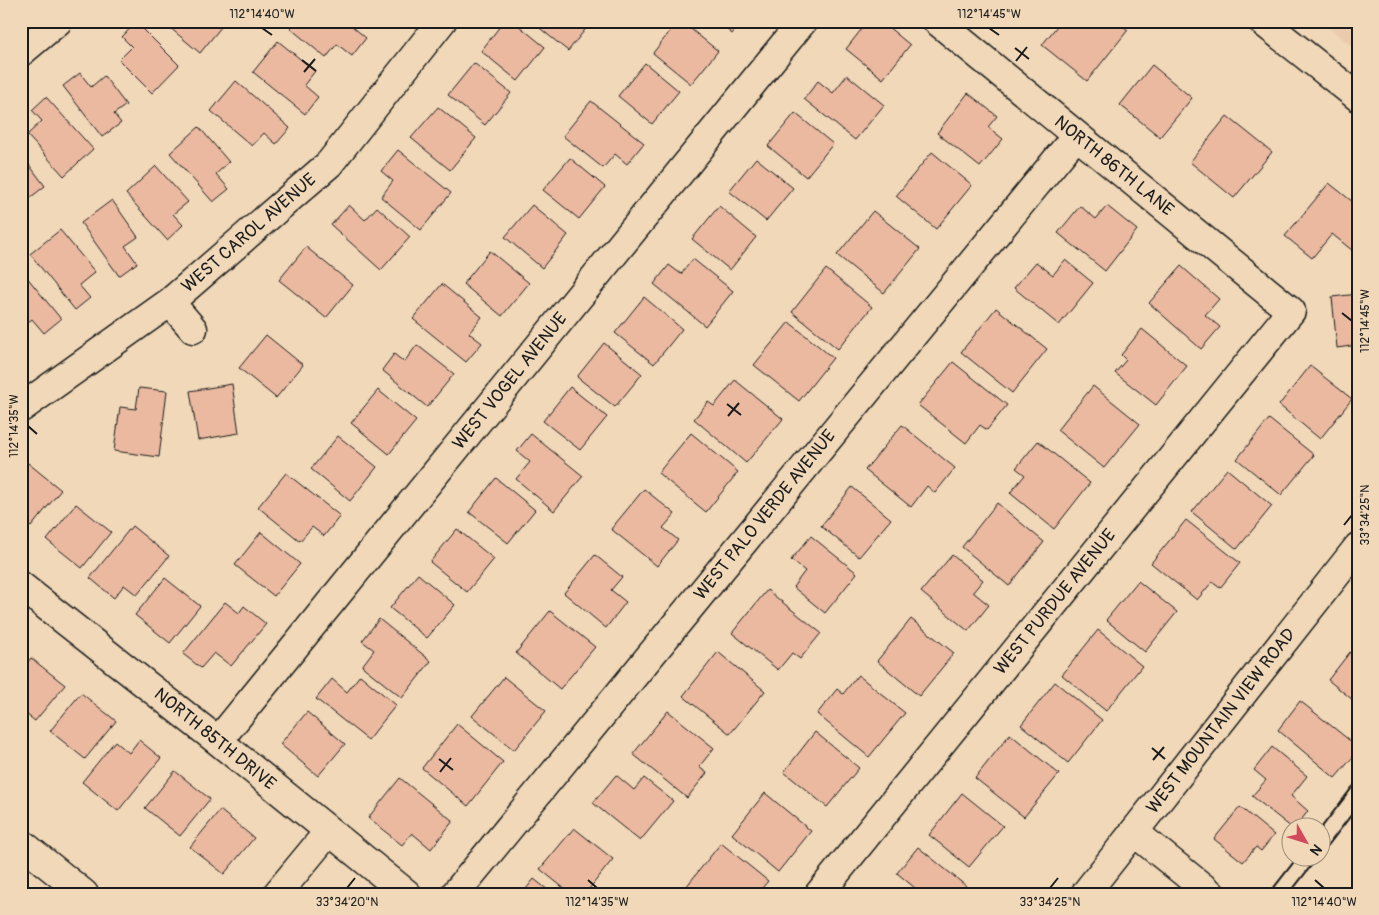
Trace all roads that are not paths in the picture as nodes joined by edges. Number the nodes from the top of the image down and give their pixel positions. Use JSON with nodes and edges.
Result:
{"nodes":[{"id":1,"x":58,"y":21,"type":"edge"},
{"id":2,"x":442,"y":21,"type":"edge"},
{"id":3,"x":803,"y":21,"type":"edge"},
{"id":4,"x":937,"y":21,"type":"edge"},
{"id":5,"x":1262,"y":21,"type":"edge"},
{"id":6,"x":21,"y":52,"type":"edge"},
{"id":7,"x":1358,"y":98,"type":"edge"},
{"id":8,"x":1076,"y":136,"type":"junction"},
{"id":9,"x":170,"y":302,"type":"junction"},
{"id":10,"x":1291,"y":311,"type":"joint"},
{"id":11,"x":193,"y":329,"type":"dead end"},
{"id":12,"x":21,"y":408,"type":"edge"},
{"id":13,"x":1358,"y":547,"type":"edge"},
{"id":14,"x":21,"y":586,"type":"edge"},
{"id":15,"x":218,"y":741,"type":"junction"},
{"id":16,"x":1358,"y":794,"type":"edge"},
{"id":17,"x":1332,"y":827,"type":"edge"},
{"id":18,"x":329,"y":831,"type":"junction"},
{"id":19,"x":1134,"y":832,"type":"junction"},
{"id":20,"x":21,"y":843,"type":"edge"},
{"id":21,"x":1300,"y":868,"type":"edge"},
{"id":22,"x":84,"y":894,"type":"edge"},
{"id":23,"x":277,"y":894,"type":"edge"},
{"id":24,"x":407,"y":894,"type":"edge"},
{"id":25,"x":455,"y":894,"type":"edge"},
{"id":26,"x":819,"y":894,"type":"edge"},
{"id":27,"x":1085,"y":894,"type":"edge"},
{"id":28,"x":1211,"y":894,"type":"edge"},
{"id":29,"x":1279,"y":894,"type":"edge"}],
"edges":[{"from":1,"to":6,"type":"street"},
{"from":2,"to":9,"type":"street","name":"WEST CAROL AVENUE"},
{"from":3,"to":15,"type":"street","name":"WEST VOGEL AVENUE"},
{"from":4,"to":8,"type":"street","name":"NORTH 86TH LANE"},
{"from":5,"to":7,"type":"street"},
{"from":8,"to":10,"type":"street","name":"NORTH 86TH LANE"},
{"from":8,"to":25,"type":"street","name":"WEST PALO VERDE AVENUE"},
{"from":9,"to":11,"type":"street"},
{"from":9,"to":12,"type":"street","name":"WEST CAROL AVENUE"},
{"from":10,"to":26,"type":"street","name":"WEST PURDUE AVENUE"},
{"from":13,"to":19,"type":"street","name":"WEST MOUNTAIN VIEW ROAD"},
{"from":14,"to":15,"type":"street","name":"NORTH 85TH DRIVE"},
{"from":15,"to":18,"type":"street","name":"NORTH 85TH DRIVE"},
{"from":16,"to":17,"type":"lane"},
{"from":18,"to":23,"type":"street"},
{"from":18,"to":24,"type":"street","name":"NORTH 85TH DRIVE"},
{"from":19,"to":27,"type":"street","name":"WEST MOUNTAIN VIEW ROAD"},
{"from":19,"to":28,"type":"street"},
{"from":20,"to":22,"type":"street"},
{"from":21,"to":29,"type":"lane"}]}
